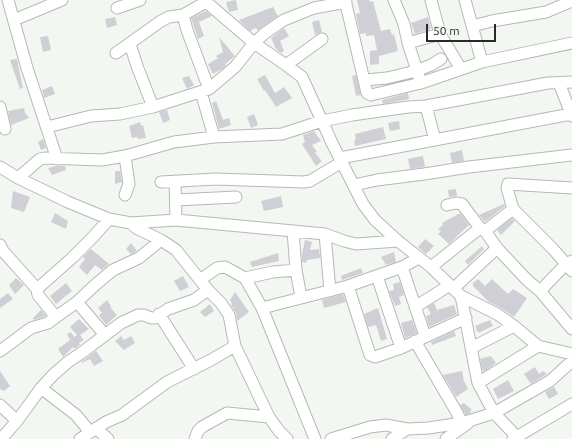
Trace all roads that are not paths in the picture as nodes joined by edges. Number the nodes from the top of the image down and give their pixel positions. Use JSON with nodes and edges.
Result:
{"nodes":[{"id":1,"x":8,"y":0,"type":"edge"},
{"id":2,"x":62,"y":0,"type":"edge"},
{"id":3,"x":140,"y":0,"type":"edge"},
{"id":4,"x":394,"y":0,"type":"edge"},
{"id":5,"x":431,"y":0,"type":"edge"},
{"id":6,"x":464,"y":0,"type":"edge"},
{"id":7,"x":205,"y":1,"type":"edge"},
{"id":8,"x":345,"y":1,"type":"edge"},
{"id":9,"x":572,"y":1,"type":"edge"},
{"id":10,"x":117,"y":8,"type":"dead end"},
{"id":11,"x":183,"y":15,"type":"junction"},
{"id":12,"x":14,"y":20,"type":"junction"},
{"id":13,"x":472,"y":26,"type":"junction"},
{"id":14,"x":440,"y":34,"type":"junction"},
{"id":15,"x":322,"y":39,"type":"dead end"},
{"id":16,"x":254,"y":43,"type":"junction"},
{"id":17,"x":408,"y":43,"type":"junction"},
{"id":18,"x":572,"y":43,"type":"edge"},
{"id":19,"x":130,"y":44,"type":"junction"},
{"id":20,"x":116,"y":53,"type":"dead end"},
{"id":21,"x":441,"y":59,"type":"dead end"},
{"id":22,"x":482,"y":62,"type":"junction"},
{"id":23,"x":286,"y":65,"type":"junction"},
{"id":24,"x":461,"y":69,"type":"junction"},
{"id":25,"x":416,"y":71,"type":"junction"},
{"id":26,"x":364,"y":80,"type":"junction"},
{"id":27,"x":572,"y":82,"type":"edge"},
{"id":28,"x":421,"y":83,"type":"junction"},
{"id":29,"x":559,"y":83,"type":"junction"},
{"id":30,"x":205,"y":90,"type":"junction"},
{"id":31,"x":426,"y":106,"type":"junction"},
{"id":32,"x":0,"y":107,"type":"edge"},
{"id":33,"x":153,"y":107,"type":"junction"},
{"id":34,"x":571,"y":115,"type":"edge"},
{"id":35,"x":322,"y":121,"type":"junction"},
{"id":36,"x":47,"y":127,"type":"junction"},
{"id":37,"x":5,"y":129,"type":"dead end"},
{"id":38,"x":214,"y":137,"type":"junction"},
{"id":39,"x":435,"y":140,"type":"junction"},
{"id":40,"x":572,"y":155,"type":"edge"},
{"id":41,"x":125,"y":156,"type":"junction"},
{"id":42,"x":57,"y":159,"type":"junction"},
{"id":43,"x":341,"y":160,"type":"junction"},
{"id":44,"x":0,"y":167,"type":"edge"},
{"id":45,"x":18,"y":178,"type":"junction"},
{"id":46,"x":175,"y":181,"type":"junction"},
{"id":47,"x":161,"y":182,"type":"dead end"},
{"id":48,"x":354,"y":186,"type":"junction"},
{"id":49,"x":572,"y":188,"type":"edge"},
{"id":50,"x":125,"y":195,"type":"dead end"},
{"id":51,"x":236,"y":197,"type":"dead end"},
{"id":52,"x":176,"y":200,"type":"junction"},
{"id":53,"x":447,"y":205,"type":"dead end"},
{"id":54,"x":513,"y":209,"type":"junction"},
{"id":55,"x":109,"y":219,"type":"junction"},
{"id":56,"x":176,"y":220,"type":"junction"},
{"id":57,"x":131,"y":223,"type":"junction"},
{"id":58,"x":483,"y":229,"type":"junction"},
{"id":59,"x":293,"y":231,"type":"junction"},
{"id":60,"x":325,"y":234,"type":"junction"},
{"id":61,"x":161,"y":240,"type":"junction"},
{"id":62,"x":398,"y":241,"type":"junction"},
{"id":63,"x":0,"y":245,"type":"edge"},
{"id":64,"x":497,"y":248,"type":"junction"},
{"id":65,"x":419,"y":258,"type":"junction"},
{"id":66,"x":570,"y":265,"type":"edge"},
{"id":67,"x":402,"y":267,"type":"junction"},
{"id":68,"x":431,"y":267,"type":"junction"},
{"id":69,"x":296,"y":270,"type":"junction"},
{"id":70,"x":377,"y":276,"type":"junction"},
{"id":71,"x":245,"y":278,"type":"junction"},
{"id":72,"x":200,"y":280,"type":"junction"},
{"id":73,"x":348,"y":286,"type":"junction"},
{"id":74,"x":37,"y":289,"type":"junction"},
{"id":75,"x":208,"y":290,"type":"junction"},
{"id":76,"x":455,"y":290,"type":"junction"},
{"id":77,"x":330,"y":291,"type":"junction"},
{"id":78,"x":540,"y":291,"type":"junction"},
{"id":79,"x":301,"y":297,"type":"junction"},
{"id":80,"x":77,"y":302,"type":"junction"},
{"id":81,"x":415,"y":307,"type":"junction"},
{"id":82,"x":262,"y":308,"type":"junction"},
{"id":83,"x":159,"y":314,"type":"junction"},
{"id":84,"x":56,"y":317,"type":"junction"},
{"id":85,"x":466,"y":318,"type":"junction"},
{"id":86,"x":514,"y":326,"type":"junction"},
{"id":87,"x":572,"y":329,"type":"edge"},
{"id":88,"x":105,"y":335,"type":"junction"},
{"id":89,"x":420,"y":338,"type":"junction"},
{"id":90,"x":235,"y":346,"type":"junction"},
{"id":91,"x":538,"y":346,"type":"junction"},
{"id":92,"x":401,"y":348,"type":"junction"},
{"id":93,"x":471,"y":348,"type":"junction"},
{"id":94,"x":0,"y":351,"type":"edge"},
{"id":95,"x":572,"y":354,"type":"edge"},
{"id":96,"x":572,"y":361,"type":"edge"},
{"id":97,"x":194,"y":369,"type":"junction"},
{"id":98,"x":478,"y":382,"type":"junction"},
{"id":99,"x":41,"y":388,"type":"junction"},
{"id":100,"x":572,"y":404,"type":"edge"},
{"id":101,"x":0,"y":405,"type":"edge"},
{"id":102,"x":494,"y":413,"type":"junction"},
{"id":103,"x":269,"y":417,"type":"junction"},
{"id":104,"x":17,"y":421,"type":"junction"},
{"id":105,"x":467,"y":421,"type":"junction"},
{"id":106,"x":407,"y":429,"type":"junction"},
{"id":107,"x":93,"y":430,"type":"junction"},
{"id":108,"x":516,"y":438,"type":"edge"},
{"id":109,"x":1,"y":439,"type":"edge"},
{"id":110,"x":80,"y":439,"type":"edge"},
{"id":111,"x":108,"y":439,"type":"edge"},
{"id":112,"x":195,"y":439,"type":"edge"},
{"id":113,"x":287,"y":439,"type":"edge"},
{"id":114,"x":315,"y":439,"type":"edge"},
{"id":115,"x":331,"y":439,"type":"edge"},
{"id":116,"x":392,"y":439,"type":"edge"},
{"id":117,"x":446,"y":439,"type":"edge"}],
"edges":[{"from":1,"to":12,"type":"street"},
{"from":2,"to":12,"type":"street"},
{"from":3,"to":10,"type":"street"},
{"from":4,"to":17,"type":"street"},
{"from":5,"to":14,"type":"street"},
{"from":6,"to":13,"type":"street"},
{"from":7,"to":11,"type":"street"},
{"from":7,"to":16,"type":"street"},
{"from":8,"to":16,"type":"street"},
{"from":8,"to":26,"type":"street"},
{"from":9,"to":13,"type":"street"},
{"from":11,"to":19,"type":"street"},
{"from":11,"to":30,"type":"street"},
{"from":12,"to":36,"type":"street"},
{"from":13,"to":22,"type":"street"},
{"from":14,"to":17,"type":"street"},
{"from":14,"to":24,"type":"street"},
{"from":15,"to":23,"type":"street"},
{"from":16,"to":23,"type":"street"},
{"from":16,"to":30,"type":"street"},
{"from":17,"to":25,"type":"street"},
{"from":18,"to":22,"type":"street"},
{"from":19,"to":20,"type":"street"},
{"from":19,"to":33,"type":"street"},
{"from":21,"to":25,"type":"street"},
{"from":22,"to":24,"type":"street"},
{"from":23,"to":35,"type":"street"},
{"from":24,"to":28,"type":"street"},
{"from":25,"to":26,"type":"street"},
{"from":25,"to":28,"type":"street"},
{"from":26,"to":28,"type":"street"},
{"from":27,"to":29,"type":"street"},
{"from":29,"to":31,"type":"street"},
{"from":29,"to":34,"type":"street"},
{"from":30,"to":33,"type":"street"},
{"from":30,"to":38,"type":"street"},
{"from":31,"to":35,"type":"street"},
{"from":31,"to":39,"type":"street"},
{"from":32,"to":37,"type":"street"},
{"from":33,"to":36,"type":"street"},
{"from":34,"to":39,"type":"street"},
{"from":35,"to":38,"type":"street"},
{"from":35,"to":43,"type":"street"},
{"from":36,"to":42,"type":"street"},
{"from":38,"to":41,"type":"street"},
{"from":39,"to":43,"type":"street"},
{"from":40,"to":48,"type":"street"},
{"from":41,"to":42,"type":"street"},
{"from":41,"to":50,"type":"street"},
{"from":42,"to":45,"type":"street"},
{"from":43,"to":46,"type":"street"},
{"from":43,"to":48,"type":"street"},
{"from":44,"to":45,"type":"street"},
{"from":45,"to":55,"type":"street"},
{"from":46,"to":47,"type":"street"},
{"from":46,"to":52,"type":"street"},
{"from":48,"to":62,"type":"street"},
{"from":49,"to":54,"type":"street"},
{"from":51,"to":52,"type":"street"},
{"from":52,"to":56,"type":"street"},
{"from":53,"to":58,"type":"street"},
{"from":54,"to":58,"type":"street"},
{"from":54,"to":66,"type":"street"},
{"from":55,"to":57,"type":"street"},
{"from":55,"to":74,"type":"street"},
{"from":56,"to":57,"type":"street"},
{"from":56,"to":59,"type":"street"},
{"from":57,"to":61,"type":"street"},
{"from":58,"to":64,"type":"street"},
{"from":58,"to":68,"type":"street"},
{"from":59,"to":60,"type":"street"},
{"from":59,"to":69,"type":"street"},
{"from":60,"to":62,"type":"street"},
{"from":60,"to":77,"type":"street"},
{"from":61,"to":72,"type":"street"},
{"from":61,"to":80,"type":"street"},
{"from":62,"to":65,"type":"street"},
{"from":63,"to":74,"type":"street"},
{"from":64,"to":76,"type":"street"},
{"from":64,"to":78,"type":"street"},
{"from":65,"to":67,"type":"street"},
{"from":65,"to":68,"type":"street"},
{"from":66,"to":78,"type":"street"},
{"from":67,"to":70,"type":"street"},
{"from":67,"to":81,"type":"street"},
{"from":68,"to":76,"type":"street"},
{"from":69,"to":71,"type":"street"},
{"from":69,"to":79,"type":"street"},
{"from":70,"to":73,"type":"street"},
{"from":70,"to":92,"type":"street"},
{"from":71,"to":72,"type":"street"},
{"from":71,"to":82,"type":"street"},
{"from":72,"to":75,"type":"street"},
{"from":73,"to":77,"type":"street"},
{"from":73,"to":92,"type":"street"},
{"from":74,"to":84,"type":"street"},
{"from":75,"to":83,"type":"street"},
{"from":75,"to":90,"type":"street"},
{"from":76,"to":81,"type":"street"},
{"from":76,"to":85,"type":"street"},
{"from":76,"to":86,"type":"street"},
{"from":77,"to":79,"type":"street"},
{"from":78,"to":87,"type":"street"},
{"from":79,"to":82,"type":"street"},
{"from":80,"to":84,"type":"street"},
{"from":80,"to":88,"type":"street"},
{"from":81,"to":89,"type":"street"},
{"from":82,"to":114,"type":"street"},
{"from":83,"to":88,"type":"street"},
{"from":83,"to":97,"type":"street"},
{"from":84,"to":94,"type":"street"},
{"from":85,"to":89,"type":"street"},
{"from":85,"to":93,"type":"street"},
{"from":86,"to":91,"type":"street"},
{"from":86,"to":93,"type":"street"},
{"from":88,"to":99,"type":"street"},
{"from":89,"to":92,"type":"street"},
{"from":89,"to":105,"type":"street"},
{"from":90,"to":97,"type":"street"},
{"from":90,"to":103,"type":"street"},
{"from":91,"to":95,"type":"street"},
{"from":91,"to":98,"type":"street"},
{"from":93,"to":98,"type":"street"},
{"from":96,"to":102,"type":"street"},
{"from":97,"to":107,"type":"street"},
{"from":98,"to":102,"type":"street"},
{"from":99,"to":104,"type":"street"},
{"from":99,"to":107,"type":"street"},
{"from":100,"to":108,"type":"street"},
{"from":101,"to":104,"type":"street"},
{"from":102,"to":105,"type":"street"},
{"from":102,"to":108,"type":"street"},
{"from":103,"to":112,"type":"street"},
{"from":103,"to":113,"type":"street"},
{"from":104,"to":109,"type":"street"},
{"from":105,"to":106,"type":"street"},
{"from":105,"to":117,"type":"street"},
{"from":106,"to":115,"type":"street"},
{"from":106,"to":116,"type":"street"},
{"from":107,"to":110,"type":"street"},
{"from":107,"to":111,"type":"street"}]}
